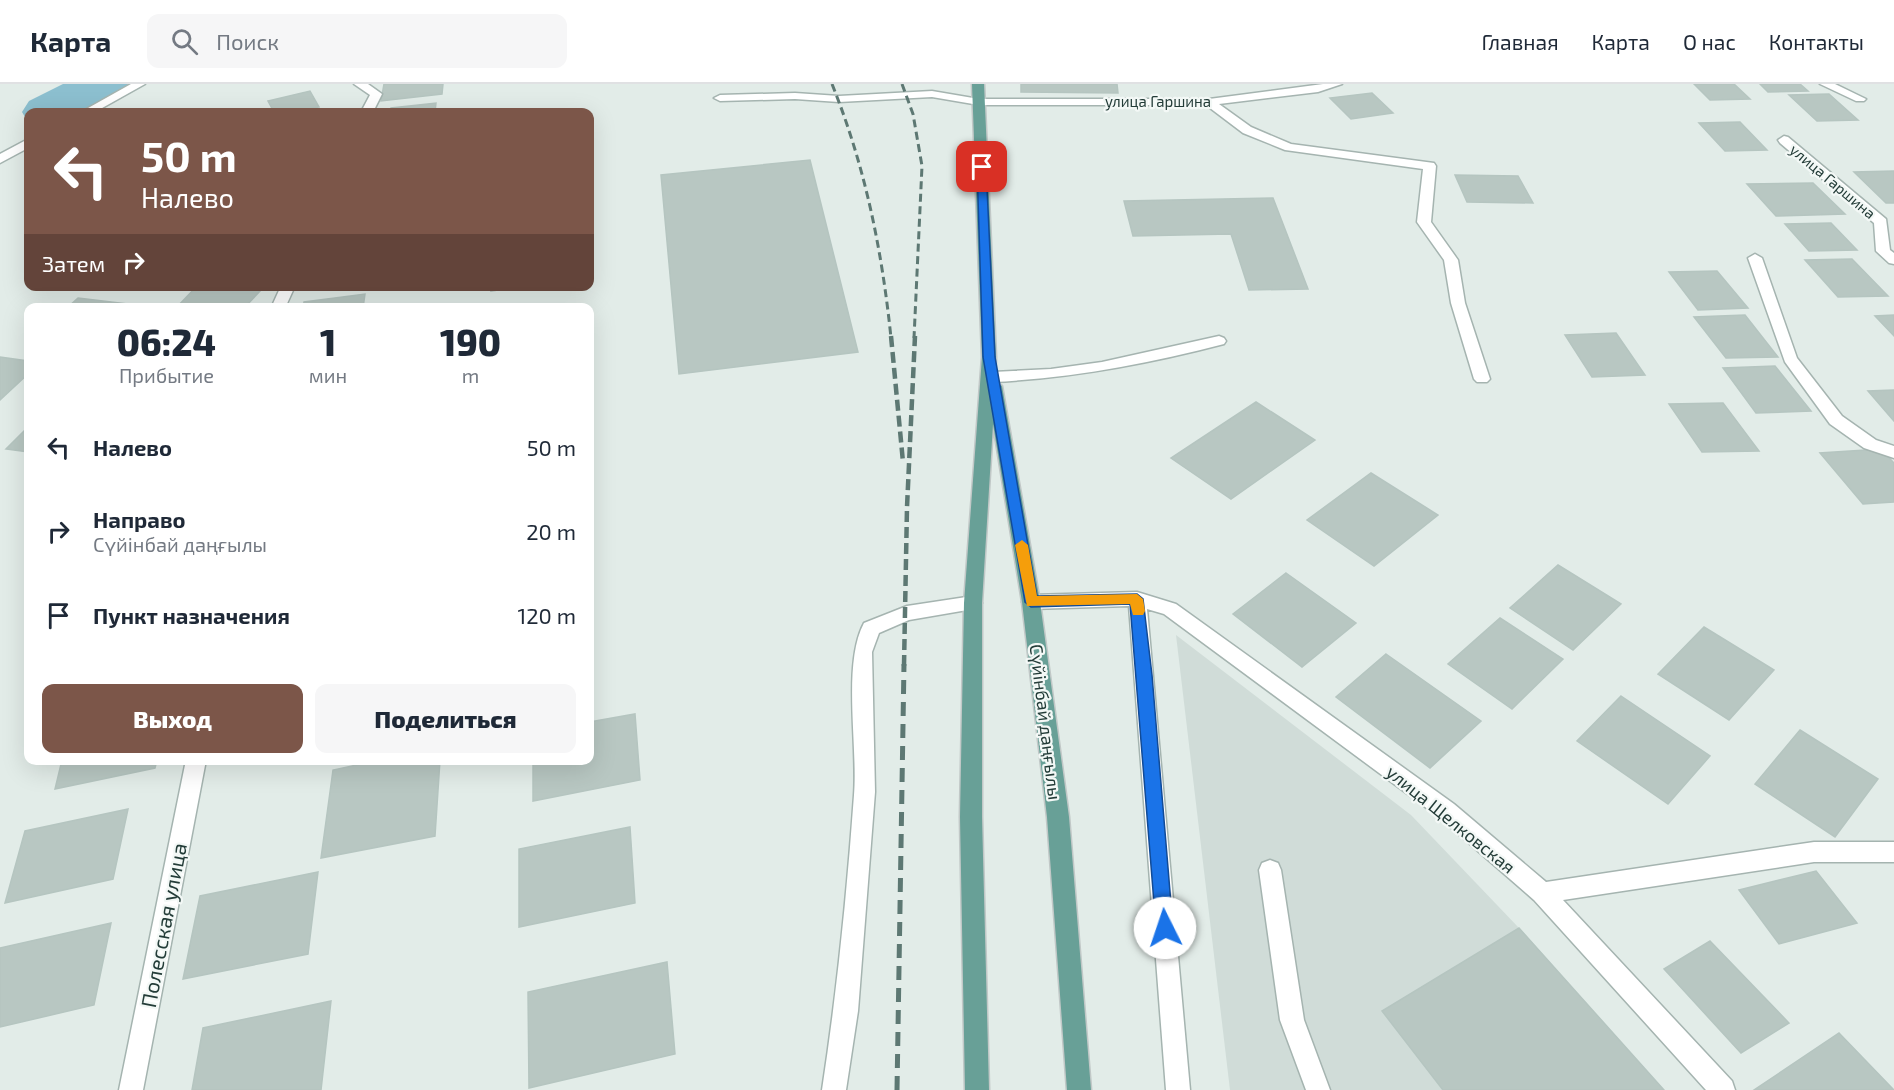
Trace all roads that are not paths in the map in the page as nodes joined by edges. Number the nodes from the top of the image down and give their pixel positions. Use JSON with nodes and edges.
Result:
{"nodes":[{"id":1,"x":139,"y":84,"type":"edge"},
{"id":2,"x":360,"y":84,"type":"edge"},
{"id":3,"x":978,"y":84,"type":"edge"},
{"id":4,"x":1336,"y":84,"type":"edge"},
{"id":5,"x":1826,"y":84,"type":"edge"},
{"id":6,"x":720,"y":98,"type":"dead end"},
{"id":7,"x":1860,"y":99,"type":"dead end"},
{"id":8,"x":979,"y":102,"type":"junction"},
{"id":9,"x":1209,"y":102,"type":"junction"},
{"id":10,"x":94,"y":108,"type":"edge"},
{"id":11,"x":369,"y":108,"type":"edge"},
{"id":12,"x":1784,"y":140,"type":"dead end"},
{"id":13,"x":24,"y":145,"type":"edge"},
{"id":14,"x":0,"y":159,"type":"edge"},
{"id":15,"x":1887,"y":222,"type":"edge"},
{"id":16,"x":1755,"y":258,"type":"dead end"},
{"id":17,"x":1894,"y":260,"type":"edge"},
{"id":18,"x":1219,"y":341,"type":"dead end"},
{"id":19,"x":989,"y":357,"type":"junction"},
{"id":20,"x":993,"y":377,"type":"junction"},
{"id":21,"x":1482,"y":379,"type":"dead end"},
{"id":22,"x":1894,"y":452,"type":"edge"},
{"id":23,"x":1137,"y":599,"type":"junction"},
{"id":24,"x":1031,"y":602,"type":"junction"},
{"id":25,"x":973,"y":603,"type":"junction"},
{"id":26,"x":195,"y":765,"type":"edge"},
{"id":27,"x":1894,"y":852,"type":"edge"},
{"id":28,"x":1270,"y":870,"type":"dead end"},
{"id":29,"x":1542,"y":893,"type":"junction"},
{"id":30,"x":131,"y":1090,"type":"edge"},
{"id":31,"x":834,"y":1090,"type":"edge"},
{"id":32,"x":977,"y":1090,"type":"edge"},
{"id":33,"x":1079,"y":1090,"type":"edge"},
{"id":34,"x":1178,"y":1090,"type":"edge"},
{"id":35,"x":1318,"y":1090,"type":"edge"},
{"id":36,"x":1723,"y":1090,"type":"edge"}],
"edges":[{"from":1,"to":10,"type":"street"},
{"from":2,"to":11,"type":"street"},
{"from":3,"to":8,"type":"main road","name":"Сүйінбай даңғылы"},
{"from":4,"to":9,"type":"street","name":"улица Гаршина"},
{"from":5,"to":7,"type":"street"},
{"from":6,"to":8,"type":"street","name":"улица Гаршина"},
{"from":8,"to":9,"type":"street","name":"улица Гаршина"},
{"from":8,"to":19,"type":"main road","name":"Сүйінбай даңғылы"},
{"from":9,"to":21,"type":"street"},
{"from":12,"to":15,"type":"street","name":"улица Гаршина"},
{"from":13,"to":14,"type":"street"},
{"from":15,"to":17,"type":"street","name":"улица Гаршина"},
{"from":16,"to":22,"type":"street"},
{"from":18,"to":20,"type":"street"},
{"from":19,"to":20,"type":"main road","name":"Сүйінбай даңғылы"},
{"from":19,"to":25,"type":"main road","name":"Сүйінбай даңғылы"},
{"from":20,"to":24,"type":"main road","name":"Сүйінбай даңғылы"},
{"from":23,"to":24,"type":"street","name":"улица Щелковская"},
{"from":23,"to":29,"type":"street","name":"улица Щелковская"},
{"from":23,"to":34,"type":"street"},
{"from":24,"to":33,"type":"main road","name":"Сүйінбай даңғылы"},
{"from":25,"to":31,"type":"street"},
{"from":25,"to":32,"type":"main road","name":"Сүйінбай даңғылы"},
{"from":26,"to":30,"type":"street","name":"Полесская улица"},
{"from":27,"to":29,"type":"street"},
{"from":28,"to":35,"type":"street"},
{"from":29,"to":36,"type":"street","name":"улица Щелковская"}]}
